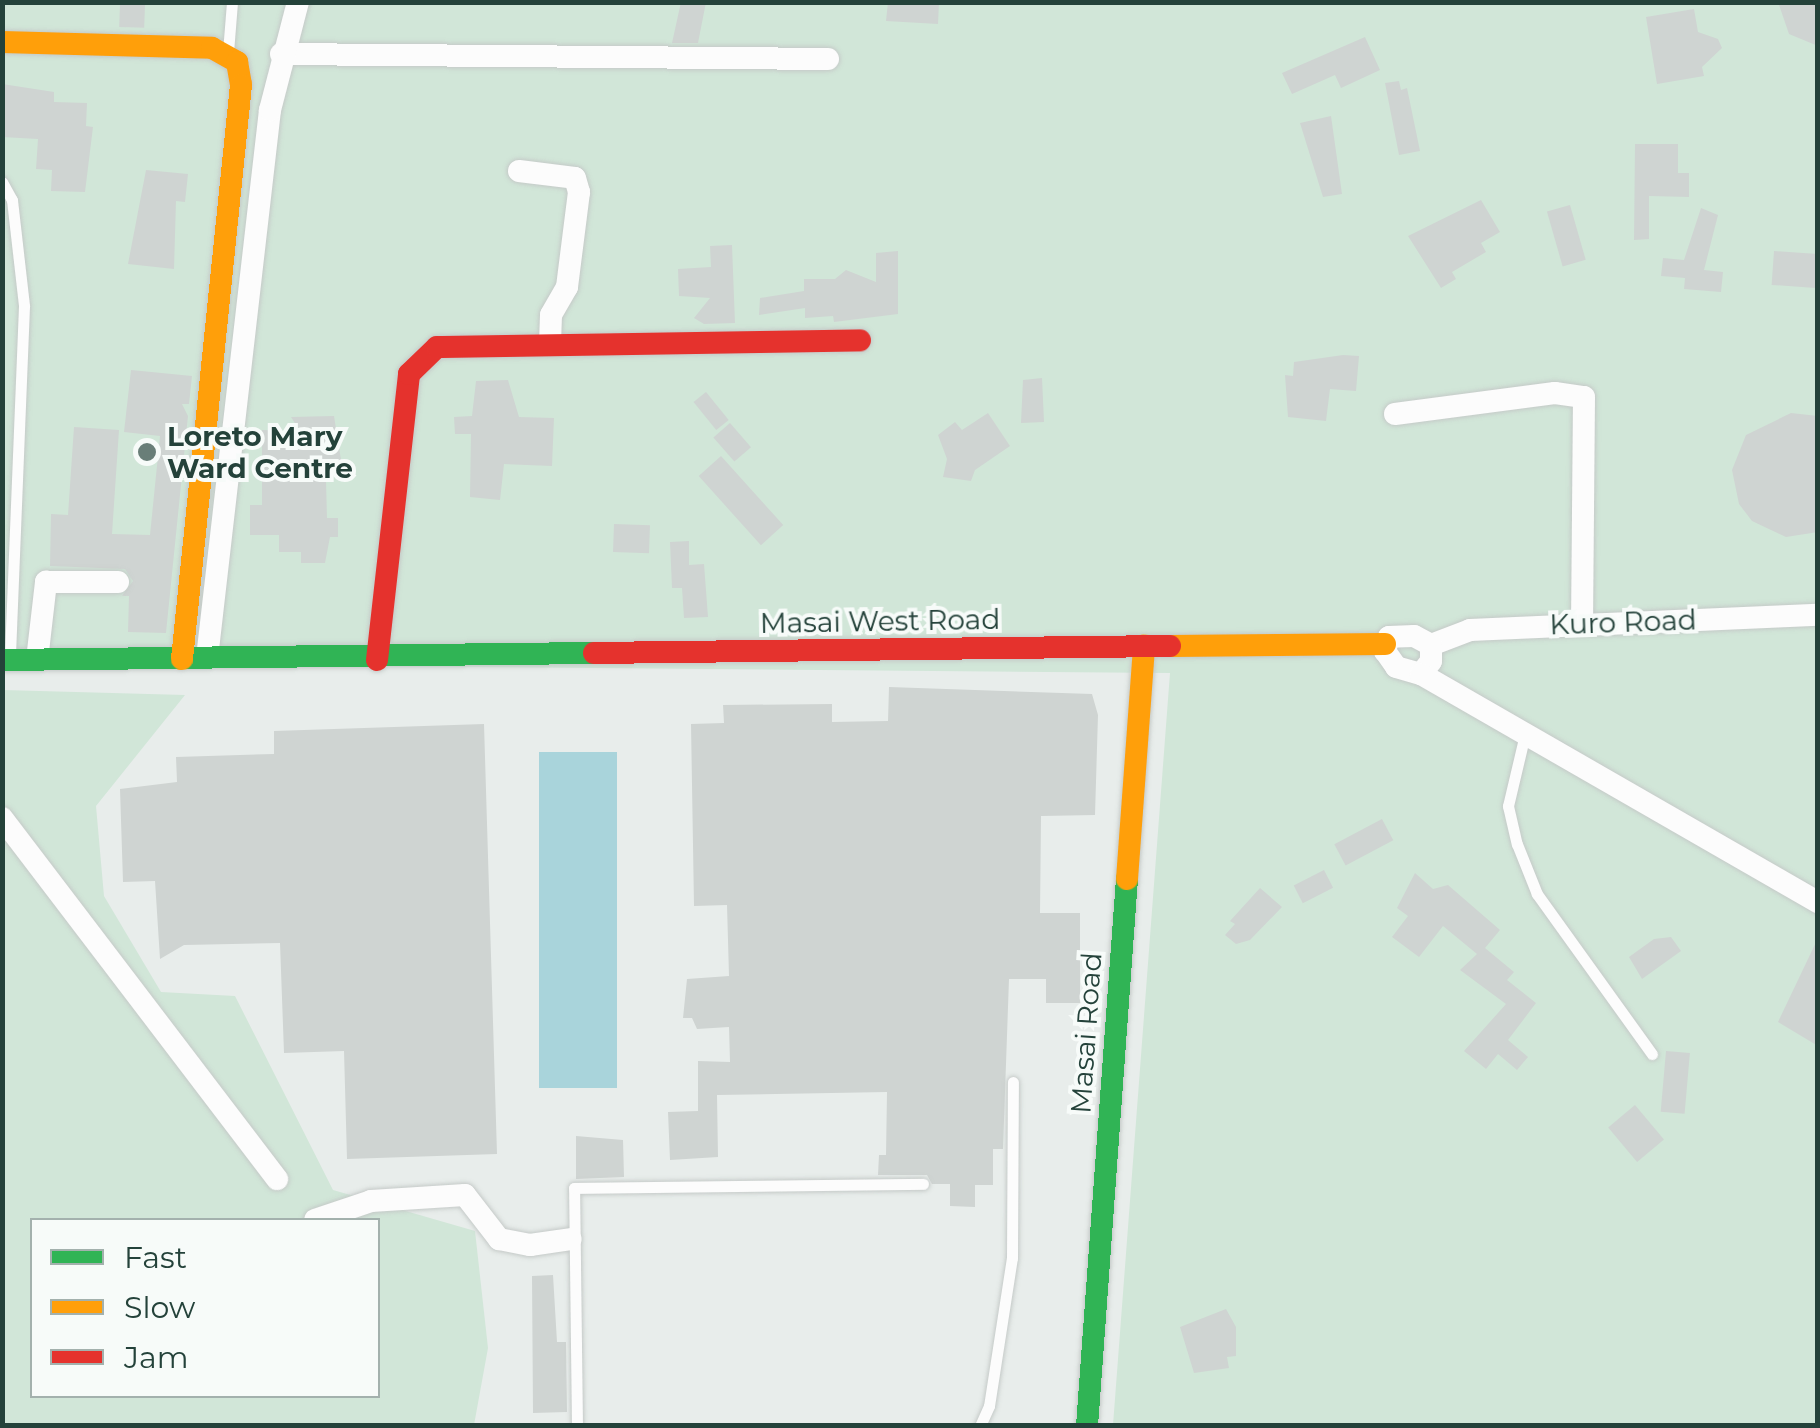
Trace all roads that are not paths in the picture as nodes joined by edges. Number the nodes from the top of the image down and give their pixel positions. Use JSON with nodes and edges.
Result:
{"nodes":[{"id":1,"x":232,"y":2,"type":"edge"},
{"id":2,"x":298,"y":2,"type":"edge"},
{"id":3,"x":2,"y":42,"type":"edge"},
{"id":4,"x":228,"y":52,"type":"junction"},
{"id":5,"x":280,"y":54,"type":"junction"},
{"id":6,"x":828,"y":58,"type":"dead end"},
{"id":7,"x":519,"y":171,"type":"dead end"},
{"id":8,"x":2,"y":182,"type":"edge"},
{"id":9,"x":860,"y":340,"type":"dead end"},
{"id":10,"x":550,"y":344,"type":"junction"},
{"id":11,"x":1395,"y":414,"type":"dead end"},
{"id":12,"x":118,"y":582,"type":"dead end"},
{"id":13,"x":1818,"y":616,"type":"edge"},
{"id":14,"x":1582,"y":622,"type":"junction"},
{"id":15,"x":1385,"y":644,"type":"junction"},
{"id":16,"x":1430,"y":645,"type":"junction"},
{"id":17,"x":1144,"y":646,"type":"junction"},
{"id":18,"x":182,"y":658,"type":"junction"},
{"id":19,"x":207,"y":658,"type":"junction"},
{"id":20,"x":6,"y":660,"type":"edge"},
{"id":21,"x":38,"y":660,"type":"junction"},
{"id":22,"x":377,"y":660,"type":"junction"},
{"id":23,"x":1421,"y":674,"type":"junction"},
{"id":24,"x":1525,"y":734,"type":"junction"},
{"id":25,"x":2,"y":818,"type":"edge"},
{"id":26,"x":1818,"y":902,"type":"edge"},
{"id":27,"x":1652,"y":1054,"type":"dead end"},
{"id":28,"x":1013,"y":1082,"type":"dead end"},
{"id":29,"x":277,"y":1179,"type":"dead end"},
{"id":30,"x":923,"y":1184,"type":"dead end"},
{"id":31,"x":321,"y":1218,"type":"edge"},
{"id":32,"x":572,"y":1239,"type":"junction"},
{"id":33,"x":577,"y":1426,"type":"edge"},
{"id":34,"x":980,"y":1426,"type":"edge"},
{"id":35,"x":1087,"y":1426,"type":"edge"}],
"edges":[{"from":1,"to":4,"type":"lane"},
{"from":2,"to":5,"type":"street"},
{"from":3,"to":4,"type":"street"},
{"from":4,"to":18,"type":"street"},
{"from":5,"to":6,"type":"street"},
{"from":5,"to":19,"type":"street"},
{"from":7,"to":10,"type":"street"},
{"from":8,"to":20,"type":"lane"},
{"from":9,"to":10,"type":"street"},
{"from":10,"to":22,"type":"street"},
{"from":11,"to":14,"type":"street"},
{"from":12,"to":21,"type":"street"},
{"from":13,"to":14,"type":"street","name":"Kuro Road"},
{"from":14,"to":16,"type":"street","name":"Kuro Road"},
{"from":15,"to":16,"type":"street"},
{"from":15,"to":17,"type":"street","name":"Masai West Road"},
{"from":15,"to":23,"type":"street"},
{"from":16,"to":23,"type":"street"},
{"from":17,"to":22,"type":"street","name":"Masai West Road"},
{"from":17,"to":35,"type":"street","name":"Masai Road"},
{"from":18,"to":19,"type":"street","name":"Masai West Road"},
{"from":18,"to":21,"type":"street","name":"Masai West Road"},
{"from":19,"to":22,"type":"street","name":"Masai West Road"},
{"from":20,"to":21,"type":"street","name":"Masai West Road"},
{"from":23,"to":24,"type":"street"},
{"from":24,"to":26,"type":"street"},
{"from":24,"to":27,"type":"lane"},
{"from":25,"to":29,"type":"street"},
{"from":28,"to":34,"type":"lane"},
{"from":30,"to":32,"type":"lane"},
{"from":31,"to":32,"type":"street"},
{"from":32,"to":33,"type":"lane"}]}
